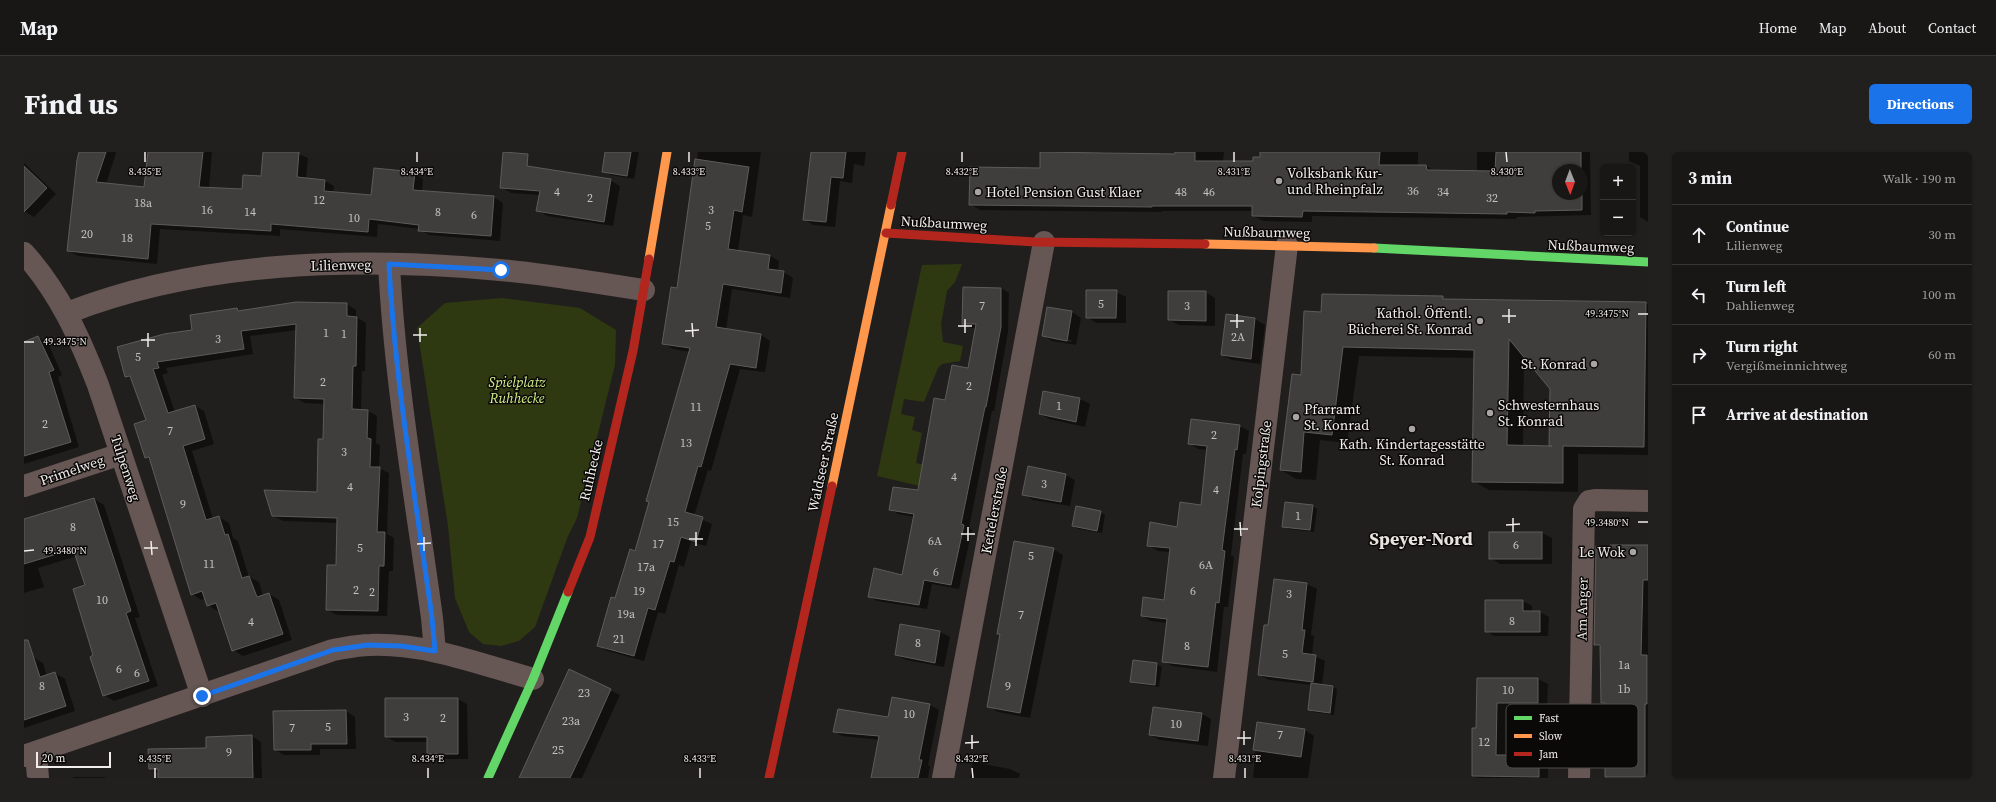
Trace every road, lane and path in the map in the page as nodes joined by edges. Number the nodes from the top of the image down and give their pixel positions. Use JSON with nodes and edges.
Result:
{"nodes":[{"id":1,"x":668,"y":152,"type":"edge"},
{"id":2,"x":902,"y":152,"type":"edge"},
{"id":3,"x":886,"y":233,"type":"junction"},
{"id":4,"x":1044,"y":242,"type":"junction"},
{"id":5,"x":1286,"y":245,"type":"junction"},
{"id":6,"x":24,"y":253,"type":"edge"},
{"id":7,"x":1648,"y":262,"type":"edge"},
{"id":8,"x":389,"y":264,"type":"junction"},
{"id":9,"x":644,"y":290,"type":"junction"},
{"id":10,"x":67,"y":313,"type":"junction"},
{"id":11,"x":121,"y":454,"type":"junction"},
{"id":12,"x":24,"y":486,"type":"edge"},
{"id":13,"x":1648,"y":501,"type":"edge"},
{"id":14,"x":435,"y":651,"type":"junction"},
{"id":15,"x":533,"y":679,"type":"junction"},
{"id":16,"x":202,"y":696,"type":"junction"},
{"id":17,"x":1580,"y":704,"type":"edge"},
{"id":18,"x":30,"y":755,"type":"edge"},
{"id":19,"x":1579,"y":768,"type":"edge"},
{"id":20,"x":38,"y":778,"type":"edge"},
{"id":21,"x":488,"y":778,"type":"edge"},
{"id":22,"x":769,"y":778,"type":"edge"},
{"id":23,"x":943,"y":778,"type":"edge"},
{"id":24,"x":1224,"y":778,"type":"edge"},
{"id":25,"x":1579,"y":778,"type":"edge"}],
"edges":[{"from":1,"to":9,"type":"street","name":"Ruhhecke"},
{"from":2,"to":3,"type":"street","name":"Waldseer Straße"},
{"from":3,"to":4,"type":"street","name":"Nußbaumweg"},
{"from":3,"to":22,"type":"street","name":"Waldseer Straße"},
{"from":4,"to":5,"type":"street","name":"Nußbaumweg"},
{"from":4,"to":23,"type":"street","name":"Kettelerstraße"},
{"from":5,"to":7,"type":"street","name":"Nußbaumweg"},
{"from":5,"to":24,"type":"street","name":"Kolpingstraße"},
{"from":6,"to":10,"type":"street","name":"Tulpenweg"},
{"from":8,"to":9,"type":"street","name":"Lilienweg"},
{"from":8,"to":10,"type":"street","name":"Lilienweg"},
{"from":8,"to":14,"type":"street"},
{"from":9,"to":15,"type":"street","name":"Ruhhecke"},
{"from":10,"to":11,"type":"street","name":"Tulpenweg"},
{"from":11,"to":12,"type":"street","name":"Primelweg"},
{"from":11,"to":16,"type":"street","name":"Tulpenweg"},
{"from":13,"to":17,"type":"street","name":"Am Anger"},
{"from":14,"to":15,"type":"street"},
{"from":14,"to":16,"type":"street"},
{"from":15,"to":21,"type":"street","name":"Ruhhecke"},
{"from":16,"to":18,"type":"street"},
{"from":18,"to":20,"type":"street"},
{"from":19,"to":25,"type":"street","name":"Am Anger"}]}
